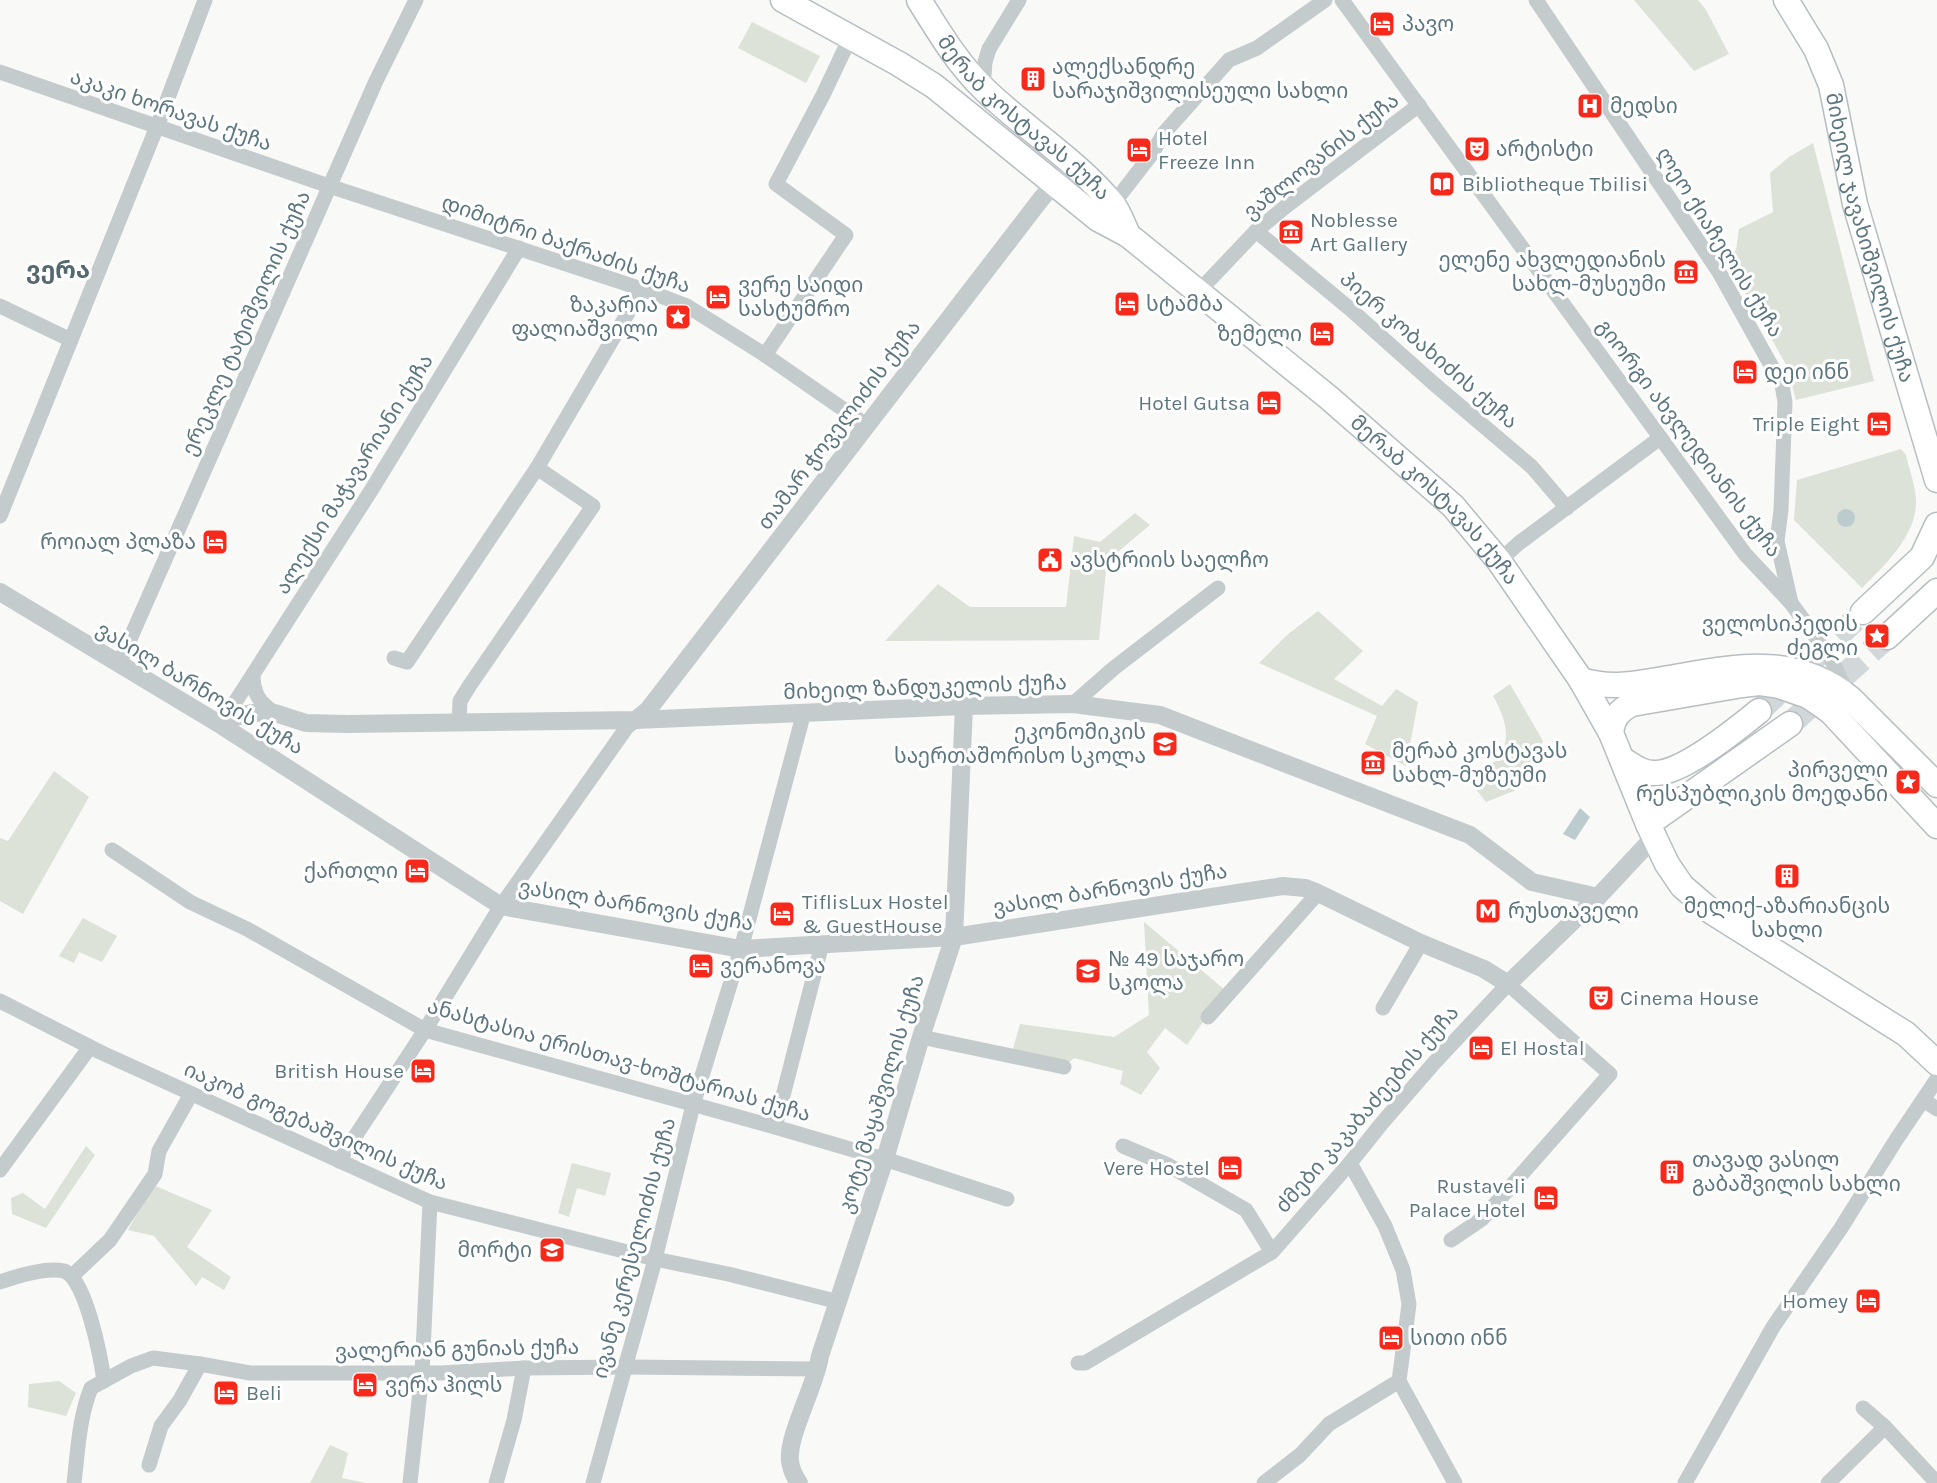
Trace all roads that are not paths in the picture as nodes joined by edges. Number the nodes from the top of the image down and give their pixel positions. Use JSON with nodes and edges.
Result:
{"nodes":[{"id":1,"x":205,"y":0,"type":"edge"},
{"id":2,"x":416,"y":0,"type":"edge"},
{"id":3,"x":783,"y":0,"type":"edge"},
{"id":4,"x":920,"y":0,"type":"edge"},
{"id":5,"x":1019,"y":0,"type":"edge"},
{"id":6,"x":1325,"y":0,"type":"edge"},
{"id":7,"x":1342,"y":0,"type":"edge"},
{"id":8,"x":1536,"y":0,"type":"edge"},
{"id":9,"x":1786,"y":0,"type":"edge"},
{"id":10,"x":850,"y":38,"type":"junction"},
{"id":11,"x":0,"y":72,"type":"edge"},
{"id":12,"x":983,"y":89,"type":"junction"},
{"id":13,"x":1419,"y":105,"type":"junction"},
{"id":14,"x":156,"y":128,"type":"junction"},
{"id":15,"x":1085,"y":176,"type":"junction"},
{"id":16,"x":1055,"y":182,"type":"junction"},
{"id":17,"x":329,"y":186,"type":"junction"},
{"id":18,"x":1113,"y":204,"type":"junction"},
{"id":19,"x":1256,"y":231,"type":"junction"},
{"id":20,"x":1128,"y":235,"type":"junction"},
{"id":21,"x":519,"y":248,"type":"junction"},
{"id":22,"x":642,"y":289,"type":"junction"},
{"id":23,"x":1199,"y":291,"type":"junction"},
{"id":24,"x":0,"y":306,"type":"edge"},
{"id":25,"x":71,"y":340,"type":"junction"},
{"id":26,"x":765,"y":355,"type":"junction"},
{"id":27,"x":866,"y":425,"type":"junction"},
{"id":28,"x":1660,"y":438,"type":"junction"},
{"id":29,"x":537,"y":468,"type":"junction"},
{"id":30,"x":1937,"y":480,"type":"edge"},
{"id":31,"x":1567,"y":508,"type":"junction"},
{"id":32,"x":0,"y":516,"type":"edge"},
{"id":33,"x":1937,"y":525,"type":"edge"},
{"id":34,"x":1932,"y":553,"type":"edge"},
{"id":35,"x":1499,"y":561,"type":"junction"},
{"id":36,"x":1218,"y":588,"type":"dead end"},
{"id":37,"x":1937,"y":591,"type":"edge"},
{"id":38,"x":0,"y":592,"type":"edge"},
{"id":39,"x":1791,"y":603,"type":"junction"},
{"id":40,"x":394,"y":658,"type":"dead end"},
{"id":41,"x":118,"y":664,"type":"junction"},
{"id":42,"x":253,"y":675,"type":"junction"},
{"id":43,"x":1581,"y":680,"type":"junction"},
{"id":44,"x":1851,"y":699,"type":"junction"},
{"id":45,"x":1072,"y":704,"type":"junction"},
{"id":46,"x":964,"y":706,"type":"junction"},
{"id":47,"x":1759,"y":711,"type":"tunnel mouth"},
{"id":48,"x":804,"y":712,"type":"junction"},
{"id":49,"x":275,"y":713,"type":"junction"},
{"id":50,"x":636,"y":720,"type":"junction"},
{"id":51,"x":459,"y":721,"type":"junction"},
{"id":52,"x":220,"y":722,"type":"junction"},
{"id":53,"x":1790,"y":723,"type":"tunnel mouth"},
{"id":54,"x":1611,"y":733,"type":"junction"},
{"id":55,"x":1622,"y":759,"type":"junction"},
{"id":56,"x":1937,"y":785,"type":"edge"},
{"id":57,"x":1937,"y":826,"type":"edge"},
{"id":58,"x":1651,"y":830,"type":"junction"},
{"id":59,"x":112,"y":850,"type":"dead end"},
{"id":60,"x":1318,"y":893,"type":"junction"},
{"id":61,"x":1598,"y":897,"type":"junction"},
{"id":62,"x":501,"y":906,"type":"junction"},
{"id":63,"x":954,"y":937,"type":"junction"},
{"id":64,"x":1421,"y":943,"type":"junction"},
{"id":65,"x":822,"y":944,"type":"junction"},
{"id":66,"x":741,"y":949,"type":"junction"},
{"id":67,"x":1508,"y":984,"type":"junction"},
{"id":68,"x":0,"y":1001,"type":"edge"},
{"id":69,"x":1383,"y":1008,"type":"dead end"},
{"id":70,"x":1208,"y":1017,"type":"dead end"},
{"id":71,"x":425,"y":1030,"type":"junction"},
{"id":72,"x":1906,"y":1034,"type":"junction"},
{"id":73,"x":921,"y":1037,"type":"junction"},
{"id":74,"x":1937,"y":1044,"type":"edge"},
{"id":75,"x":90,"y":1047,"type":"junction"},
{"id":76,"x":1937,"y":1063,"type":"edge"},
{"id":77,"x":1064,"y":1067,"type":"dead end"},
{"id":78,"x":1937,"y":1079,"type":"edge"},
{"id":79,"x":191,"y":1094,"type":"junction"},
{"id":80,"x":1923,"y":1100,"type":"junction"},
{"id":81,"x":693,"y":1105,"type":"junction"},
{"id":82,"x":1937,"y":1109,"type":"edge"},
{"id":83,"x":775,"y":1127,"type":"junction"},
{"id":84,"x":1123,"y":1146,"type":"dead end"},
{"id":85,"x":885,"y":1159,"type":"junction"},
{"id":86,"x":339,"y":1161,"type":"junction"},
{"id":87,"x":1350,"y":1163,"type":"junction"},
{"id":88,"x":0,"y":1170,"type":"edge"},
{"id":89,"x":1007,"y":1199,"type":"dead end"},
{"id":90,"x":430,"y":1202,"type":"junction"},
{"id":91,"x":1450,"y":1240,"type":"dead end"},
{"id":92,"x":1272,"y":1252,"type":"junction"},
{"id":93,"x":655,"y":1259,"type":"junction"},
{"id":94,"x":72,"y":1276,"type":"junction"},
{"id":95,"x":0,"y":1282,"type":"edge"},
{"id":96,"x":839,"y":1302,"type":"junction"},
{"id":97,"x":1078,"y":1362,"type":"dead end"},
{"id":98,"x":200,"y":1364,"type":"junction"},
{"id":99,"x":626,"y":1367,"type":"junction"},
{"id":100,"x":524,"y":1368,"type":"junction"},
{"id":101,"x":818,"y":1369,"type":"junction"},
{"id":102,"x":422,"y":1372,"type":"junction"},
{"id":103,"x":104,"y":1381,"type":"junction"},
{"id":104,"x":1400,"y":1382,"type":"junction"},
{"id":105,"x":1863,"y":1408,"type":"dead end"},
{"id":106,"x":1885,"y":1427,"type":"junction"},
{"id":107,"x":149,"y":1465,"type":"dead end"},
{"id":108,"x":1937,"y":1482,"type":"edge"},
{"id":109,"x":74,"y":1483,"type":"edge"},
{"id":110,"x":410,"y":1483,"type":"edge"},
{"id":111,"x":496,"y":1483,"type":"edge"},
{"id":112,"x":593,"y":1483,"type":"edge"},
{"id":113,"x":799,"y":1483,"type":"edge"},
{"id":114,"x":1264,"y":1483,"type":"edge"},
{"id":115,"x":1455,"y":1483,"type":"edge"},
{"id":116,"x":1685,"y":1483,"type":"edge"},
{"id":117,"x":1828,"y":1483,"type":"edge"}],
"edges":[{"from":1,"to":14,"type":"street"},
{"from":2,"to":17,"type":"street","name":"ერეკლე ტატიშვილის ქუჩა"},
{"from":3,"to":10,"type":"main road","name":"მერაბ კოსტავას ქუჩა"},
{"from":4,"to":12,"type":"main road","name":"მერაბ კოსტავას ქუჩა"},
{"from":5,"to":12,"type":"street"},
{"from":6,"to":18,"type":"street"},
{"from":7,"to":13,"type":"street","name":"გიორგი ახვლედიანის ქუჩა"},
{"from":8,"to":39,"type":"street","name":"ლეო ქიაჩელის ქუჩა"},
{"from":9,"to":30,"type":"main road","name":"მიხეილ ჯავახიშვილის ქუჩა"},
{"from":10,"to":16,"type":"main road","name":"მერაბ კოსტავას ქუჩა"},
{"from":10,"to":26,"type":"street"},
{"from":11,"to":14,"type":"street","name":"აკაკი ხორავას ქუჩა"},
{"from":12,"to":15,"type":"main road","name":"მერაბ კოსტავას ქუჩა"},
{"from":13,"to":19,"type":"street","name":"ვაშლოვანის ქუჩა"},
{"from":13,"to":28,"type":"street","name":"გიორგი ახვლედიანის ქუჩა"},
{"from":14,"to":17,"type":"street","name":"აკაკი ხორავას ქუჩა"},
{"from":14,"to":25,"type":"street"},
{"from":15,"to":16,"type":"street"},
{"from":15,"to":18,"type":"main road","name":"მერაბ კოსტავას ქუჩა"},
{"from":16,"to":20,"type":"main road","name":"მერაბ კოსტავას ქუჩა"},
{"from":16,"to":27,"type":"street","name":"თამარ ჭოველიძის ქუჩა"},
{"from":17,"to":21,"type":"street","name":"დიმიტრი ბაქრაძის ქუჩა"},
{"from":17,"to":41,"type":"street","name":"ერეკლე ტატიშვილის ქუჩა"},
{"from":18,"to":20,"type":"main road","name":"მერაბ კოსტავას ქუჩა"},
{"from":19,"to":23,"type":"street","name":"ვაშლოვანის ქუჩა"},
{"from":19,"to":31,"type":"street","name":"პიერ კობახიძის ქუჩა"},
{"from":20,"to":23,"type":"main road","name":"მერაბ კოსტავას ქუჩა"},
{"from":21,"to":22,"type":"street","name":"დიმიტრი ბაქრაძის ქუჩა"},
{"from":21,"to":42,"type":"street","name":"ალექსი მაჭავარიანი ქუჩა"},
{"from":22,"to":26,"type":"street","name":"დიმიტრი ბაქრაძის ქუჩა"},
{"from":22,"to":29,"type":"street"},
{"from":23,"to":35,"type":"main road","name":"მერაბ კოსტავას ქუჩა"},
{"from":24,"to":25,"type":"street"},
{"from":25,"to":32,"type":"street"},
{"from":26,"to":27,"type":"street","name":"დიმიტრი ბაქრაძის ქუჩა"},
{"from":27,"to":50,"type":"street","name":"თამარ ჭოველიძის ქუჩა"},
{"from":28,"to":31,"type":"street"},
{"from":28,"to":39,"type":"street","name":"გიორგი ახვლედიანის ქუჩა"},
{"from":29,"to":40,"type":"street"},
{"from":29,"to":51,"type":"street"},
{"from":31,"to":35,"type":"street"},
{"from":33,"to":34,"type":"main road"},
{"from":34,"to":37,"type":"main road"},
{"from":35,"to":43,"type":"main road","name":"მერაბ კოსტავას ქუჩა"},
{"from":36,"to":45,"type":"street"},
{"from":38,"to":41,"type":"street","name":"ვასილ ბარნოვის ქუჩა"},
{"from":39,"to":44,"type":"street","name":"გიორგი ახვლედიანის ქუჩა"},
{"from":41,"to":52,"type":"street","name":"ვასილ ბარნოვის ქუჩა"},
{"from":42,"to":49,"type":"street"},
{"from":42,"to":52,"type":"street","name":"ალექსი მაჭავარიანი ქუჩა"},
{"from":43,"to":44,"type":"main road"},
{"from":43,"to":54,"type":"main road","name":"მერაბ კოსტავას ქუჩა"},
{"from":44,"to":56,"type":"main road"},
{"from":45,"to":46,"type":"street","name":"მიხეილ ზანდუკელის ქუჩა"},
{"from":45,"to":61,"type":"street","name":"მიხეილ ზანდუკელის ქუჩა"},
{"from":46,"to":48,"type":"street","name":"მიხეილ ზანდუკელის ქუჩა"},
{"from":46,"to":63,"type":"street","name":"კოტე მაყაშვილის ქუჩა"},
{"from":47,"to":55,"type":"main road"},
{"from":48,"to":50,"type":"street","name":"მიხეილ ზანდუკელის ქუჩა"},
{"from":48,"to":66,"type":"street","name":"ივანე კერესელიძის ქუჩა"},
{"from":49,"to":51,"type":"street","name":"მიხეილ ზანდუკელის ქუჩა"},
{"from":49,"to":52,"type":"street","name":"მიხეილ ზანდუკელის ქუჩა"},
{"from":50,"to":51,"type":"street","name":"მიხეილ ზანდუკელის ქუჩა"},
{"from":50,"to":62,"type":"street"},
{"from":52,"to":62,"type":"street","name":"ვასილ ბარნოვის ქუჩა"},
{"from":53,"to":58,"type":"main road"},
{"from":54,"to":55,"type":"main road","name":"მერაბ კოსტავას ქუჩა"},
{"from":54,"to":57,"type":"main road"},
{"from":55,"to":58,"type":"main road","name":"მერაბ კოსტავას ქუჩა"},
{"from":58,"to":61,"type":"street","name":"ძმები კაკაბაძეების ქუჩა"},
{"from":58,"to":72,"type":"main road","name":"მერაბ კოსტავას ქუჩა"},
{"from":59,"to":71,"type":"street","name":"ანასტასია ერისთავ-ხოშტარიას ქუჩა"},
{"from":60,"to":63,"type":"street","name":"ვასილ ბარნოვის ქუჩა"},
{"from":60,"to":64,"type":"street","name":"ვასილ ბარნოვის ქუჩა"},
{"from":60,"to":70,"type":"street"},
{"from":61,"to":67,"type":"street","name":"ძმები კაკაბაძეების ქუჩა"},
{"from":62,"to":66,"type":"street","name":"ვასილ ბარნოვის ქუჩა"},
{"from":62,"to":71,"type":"street"},
{"from":63,"to":65,"type":"street","name":"ვასილ ბარნოვის ქუჩა"},
{"from":63,"to":73,"type":"street","name":"კოტე მაყაშვილის ქუჩა"},
{"from":64,"to":67,"type":"street","name":"ვასილ ბარნოვის ქუჩა"},
{"from":64,"to":69,"type":"street"},
{"from":65,"to":66,"type":"street","name":"ვასილ ბარნოვის ქუჩა"},
{"from":65,"to":83,"type":"street"},
{"from":66,"to":81,"type":"street","name":"ივანე კერესელიძის ქუჩა"},
{"from":67,"to":87,"type":"street","name":"ძმები კაკაბაძეების ქუჩა"},
{"from":67,"to":91,"type":"street"},
{"from":68,"to":75,"type":"street","name":"იაკობ გოგებაშვილის ქუჩა"},
{"from":71,"to":81,"type":"street","name":"ანასტასია ერისთავ-ხოშტარიას ქუჩა"},
{"from":71,"to":86,"type":"street"},
{"from":72,"to":74,"type":"main road"},
{"from":72,"to":76,"type":"main road"},
{"from":73,"to":77,"type":"street"},
{"from":73,"to":85,"type":"street","name":"კოტე მაყაშვილის ქუჩა"},
{"from":75,"to":79,"type":"street","name":"იაკობ გოგებაშვილის ქუჩა"},
{"from":75,"to":88,"type":"street"},
{"from":78,"to":80,"type":"street"},
{"from":79,"to":86,"type":"street","name":"იაკობ გოგებაშვილის ქუჩა"},
{"from":79,"to":94,"type":"street"},
{"from":80,"to":82,"type":"street"},
{"from":80,"to":116,"type":"street"},
{"from":81,"to":83,"type":"street","name":"ანასტასია ერისთავ-ხოშტარიას ქუჩა"},
{"from":81,"to":93,"type":"street","name":"ივანე კერესელიძის ქუჩა"},
{"from":83,"to":85,"type":"street","name":"ანასტასია ერისთავ-ხოშტარიას ქუჩა"},
{"from":84,"to":92,"type":"street"},
{"from":85,"to":89,"type":"street","name":"ანასტასია ერისთავ-ხოშტარიას ქუჩა"},
{"from":85,"to":96,"type":"street","name":"კოტე მაყაშვილის ქუჩა"},
{"from":86,"to":90,"type":"street","name":"იაკობ გოგებაშვილის ქუჩა"},
{"from":87,"to":92,"type":"street","name":"ძმები კაკაბაძეების ქუჩა"},
{"from":87,"to":104,"type":"street"},
{"from":90,"to":93,"type":"street","name":"იაკობ გოგებაშვილის ქუჩა"},
{"from":90,"to":102,"type":"street"},
{"from":92,"to":97,"type":"street","name":"ძმები კაკაბაძეების ქუჩა"},
{"from":93,"to":96,"type":"street","name":"იაკობ გოგებაშვილის ქუჩა"},
{"from":93,"to":99,"type":"street","name":"ივანე კერესელიძის ქუჩა"},
{"from":94,"to":95,"type":"street"},
{"from":94,"to":103,"type":"street"},
{"from":96,"to":101,"type":"street","name":"კოტე მაყაშვილის ქუჩა"},
{"from":98,"to":102,"type":"street","name":"ვალერიან გუნიას ქუჩა"},
{"from":98,"to":103,"type":"street","name":"ვალერიან გუნიას ქუჩა"},
{"from":98,"to":107,"type":"street"},
{"from":99,"to":100,"type":"street","name":"ვალერიან გუნიას ქუჩა"},
{"from":99,"to":101,"type":"street","name":"ვალერიან გუნიას ქუჩა"},
{"from":99,"to":112,"type":"street","name":"ივანე კერესელიძის ქუჩა"},
{"from":100,"to":102,"type":"street","name":"ვალერიან გუნიას ქუჩა"},
{"from":100,"to":111,"type":"street"},
{"from":101,"to":113,"type":"street","name":"კოტე მაყაშვილის ქუჩა"},
{"from":102,"to":110,"type":"street"},
{"from":103,"to":109,"type":"street","name":"ვალერიან გუნიას ქუჩა"},
{"from":104,"to":114,"type":"street"},
{"from":104,"to":115,"type":"street"},
{"from":105,"to":106,"type":"street"},
{"from":106,"to":108,"type":"street"},
{"from":106,"to":117,"type":"street"}]}
